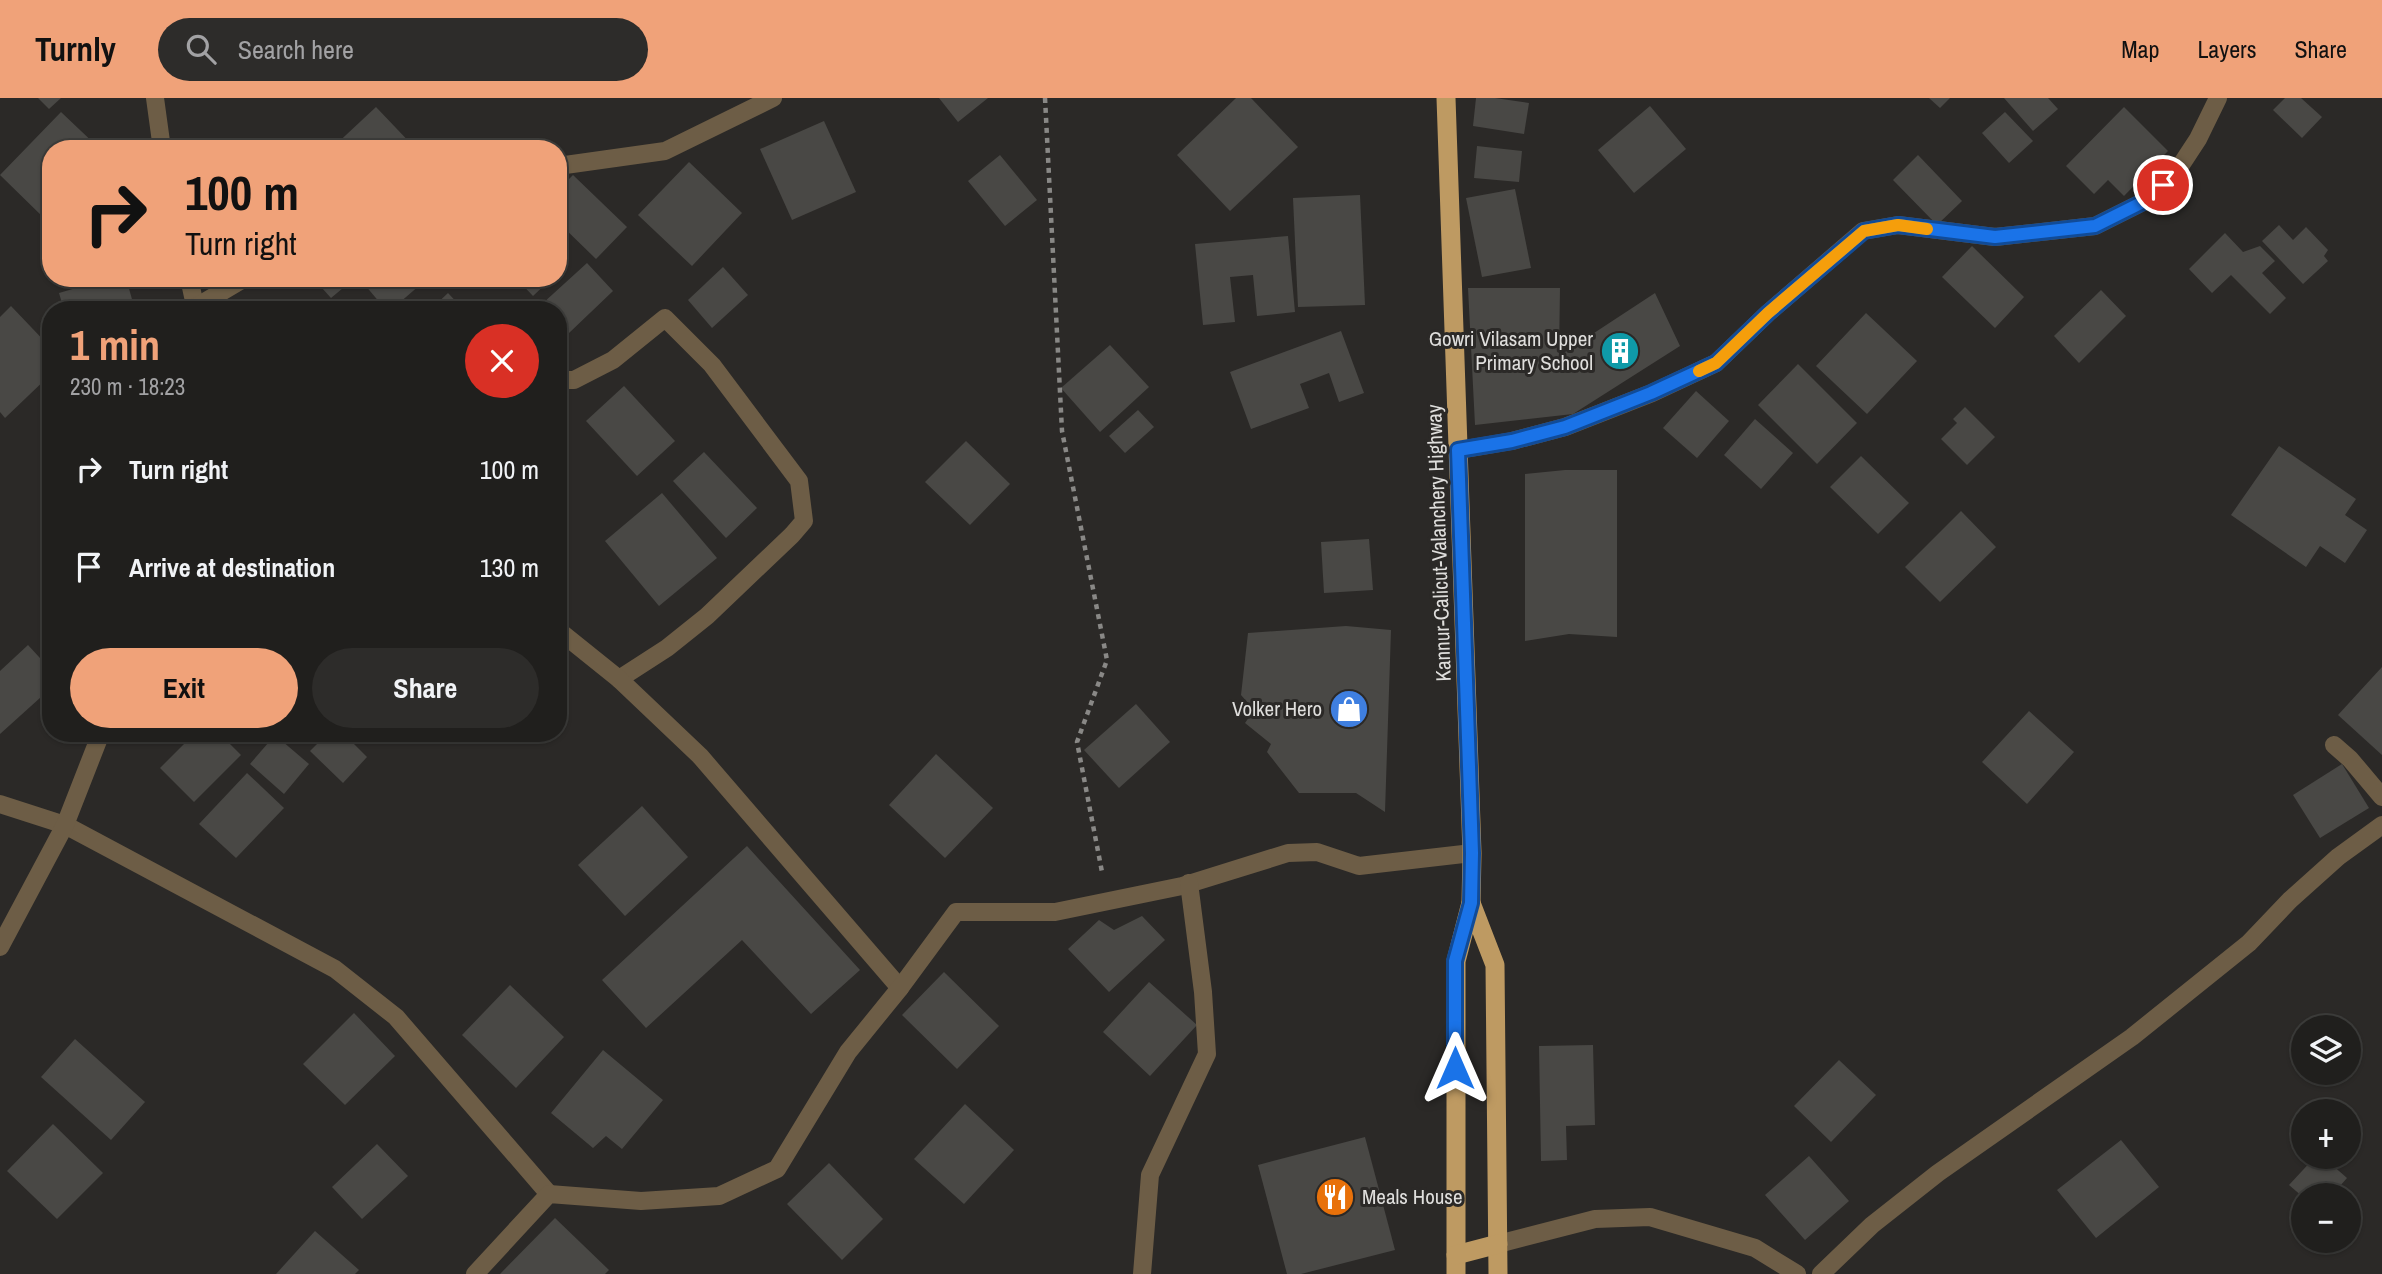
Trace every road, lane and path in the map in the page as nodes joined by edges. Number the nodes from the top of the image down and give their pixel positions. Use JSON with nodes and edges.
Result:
{"nodes":[{"id":1,"x":155,"y":98,"type":"edge"},
{"id":2,"x":773,"y":98,"type":"edge"},
{"id":3,"x":1045,"y":98,"type":"edge"},
{"id":4,"x":1446,"y":98,"type":"edge"},
{"id":5,"x":2218,"y":98,"type":"edge"},
{"id":6,"x":161,"y":140,"type":"edge"},
{"id":7,"x":567,"y":165,"type":"edge"},
{"id":8,"x":230,"y":287,"type":"edge"},
{"id":9,"x":207,"y":301,"type":"edge"},
{"id":10,"x":567,"y":380,"type":"edge"},
{"id":11,"x":1458,"y":450,"type":"junction"},
{"id":12,"x":567,"y":637,"type":"edge"},
{"id":13,"x":619,"y":680,"type":"junction"},
{"id":14,"x":97,"y":742,"type":"edge"},
{"id":15,"x":2334,"y":745,"type":"dead end"},
{"id":16,"x":2382,"y":797,"type":"edge"},
{"id":17,"x":0,"y":804,"type":"edge"},
{"id":18,"x":65,"y":825,"type":"junction"},
{"id":19,"x":2382,"y":825,"type":"edge"},
{"id":20,"x":1472,"y":853,"type":"junction"},
{"id":21,"x":1188,"y":883,"type":"junction"},
{"id":22,"x":1108,"y":901,"type":"junction"},
{"id":23,"x":1471,"y":903,"type":"junction"},
{"id":24,"x":0,"y":947,"type":"edge"},
{"id":25,"x":900,"y":988,"type":"junction"},
{"id":26,"x":549,"y":1194,"type":"junction"},
{"id":27,"x":1498,"y":1244,"type":"junction"},
{"id":28,"x":1456,"y":1264,"type":"edge"},
{"id":29,"x":475,"y":1274,"type":"edge"},
{"id":30,"x":1142,"y":1274,"type":"edge"},
{"id":31,"x":1498,"y":1274,"type":"edge"},
{"id":32,"x":1797,"y":1274,"type":"edge"},
{"id":33,"x":1821,"y":1274,"type":"edge"}],
"edges":[{"from":1,"to":6,"type":"street"},
{"from":2,"to":7,"type":"street"},
{"from":3,"to":22,"type":"path"},
{"from":4,"to":11,"type":"highway","name":"Kannur-Calicut-Valanchery Highway"},
{"from":5,"to":11,"type":"street"},
{"from":8,"to":9,"type":"street"},
{"from":10,"to":13,"type":"street"},
{"from":11,"to":20,"type":"highway","name":"Kannur-Calicut-Valanchery Highway"},
{"from":12,"to":13,"type":"street"},
{"from":13,"to":25,"type":"street"},
{"from":14,"to":18,"type":"street"},
{"from":15,"to":16,"type":"street"},
{"from":17,"to":18,"type":"street"},
{"from":18,"to":24,"type":"street"},
{"from":18,"to":26,"type":"street"},
{"from":19,"to":33,"type":"street"},
{"from":20,"to":21,"type":"street"},
{"from":20,"to":23,"type":"highway","name":"Kannur-Calicut-Valanchery Highway"},
{"from":21,"to":22,"type":"street"},
{"from":21,"to":30,"type":"street"},
{"from":22,"to":25,"type":"street"},
{"from":23,"to":27,"type":"highway","name":"Kannur-Calicut-Valanchery Highway"},
{"from":23,"to":28,"type":"highway","name":"Kannur-Calicut-Valanchery Highway"},
{"from":25,"to":26,"type":"street"},
{"from":26,"to":29,"type":"street"},
{"from":27,"to":28,"type":"highway"},
{"from":27,"to":31,"type":"highway","name":"Kannur-Calicut-Valanchery Highway"},
{"from":27,"to":32,"type":"street"}]}
